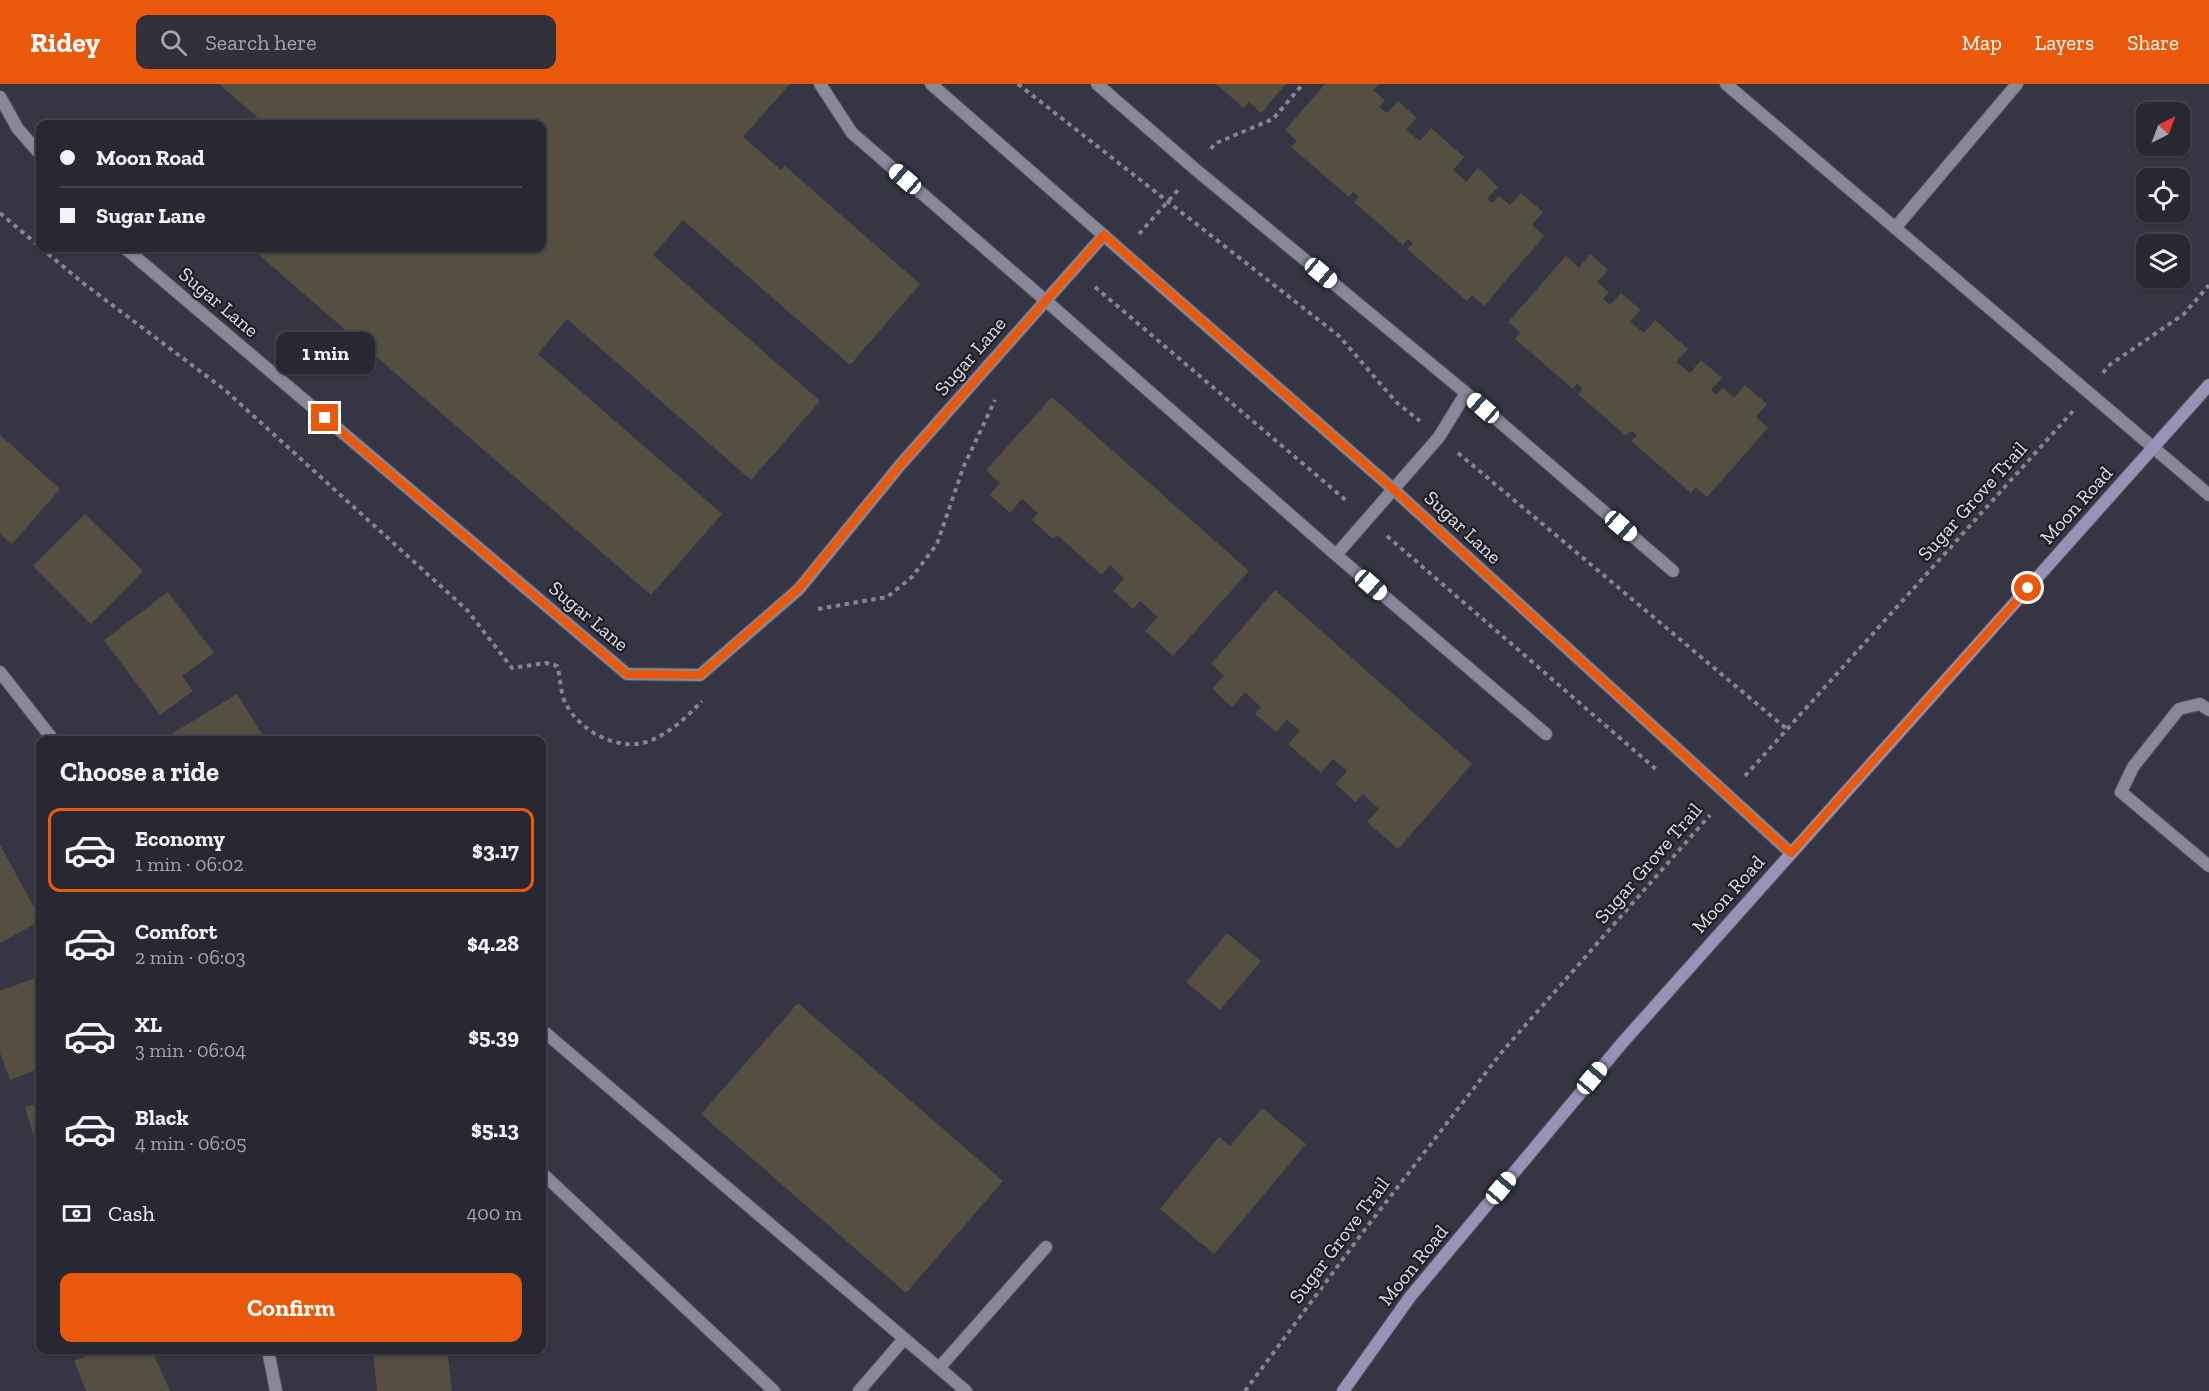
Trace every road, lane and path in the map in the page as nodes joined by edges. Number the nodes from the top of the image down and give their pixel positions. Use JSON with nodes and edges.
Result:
{"nodes":[{"id":1,"x":820,"y":84,"type":"edge"},
{"id":2,"x":931,"y":84,"type":"edge"},
{"id":3,"x":1018,"y":84,"type":"edge"},
{"id":4,"x":1097,"y":84,"type":"edge"},
{"id":5,"x":1303,"y":84,"type":"edge"},
{"id":6,"x":1726,"y":84,"type":"edge"},
{"id":7,"x":2016,"y":84,"type":"edge"},
{"id":8,"x":0,"y":98,"type":"edge"},
{"id":9,"x":36,"y":149,"type":"edge"},
{"id":10,"x":1195,"y":169,"type":"junction"},
{"id":11,"x":1167,"y":203,"type":"junction"},
{"id":12,"x":0,"y":213,"type":"edge"},
{"id":13,"x":1895,"y":228,"type":"junction"},
{"id":14,"x":1104,"y":235,"type":"junction"},
{"id":15,"x":36,"y":243,"type":"edge"},
{"id":16,"x":47,"y":252,"type":"edge"},
{"id":17,"x":130,"y":252,"type":"edge"},
{"id":18,"x":1122,"y":253,"type":"junction"},
{"id":19,"x":2209,"y":285,"type":"edge"},
{"id":20,"x":1095,"y":286,"type":"junction"},
{"id":21,"x":1045,"y":300,"type":"junction"},
{"id":22,"x":1066,"y":318,"type":"junction"},
{"id":23,"x":2209,"y":385,"type":"edge"},
{"id":24,"x":2090,"y":392,"type":"junction"},
{"id":25,"x":1466,"y":393,"type":"junction"},
{"id":26,"x":996,"y":398,"type":"dead end"},
{"id":27,"x":1439,"y":437,"type":"junction"},
{"id":28,"x":2154,"y":447,"type":"junction"},
{"id":29,"x":1393,"y":489,"type":"junction"},
{"id":30,"x":2209,"y":495,"type":"edge"},
{"id":31,"x":1367,"y":519,"type":"junction"},
{"id":32,"x":1336,"y":555,"type":"junction"},
{"id":33,"x":1673,"y":571,"type":"dead end"},
{"id":34,"x":814,"y":610,"type":"dead end"},
{"id":35,"x":0,"y":672,"type":"edge"},
{"id":36,"x":705,"y":698,"type":"dead end"},
{"id":37,"x":2209,"y":710,"type":"edge"},
{"id":38,"x":1788,"y":730,"type":"junction"},
{"id":39,"x":1546,"y":734,"type":"dead end"},
{"id":40,"x":50,"y":736,"type":"edge"},
{"id":41,"x":1664,"y":776,"type":"dead end"},
{"id":42,"x":1728,"y":794,"type":"junction"},
{"id":43,"x":1700,"y":808,"type":"dead end"},
{"id":44,"x":1709,"y":816,"type":"junction"},
{"id":45,"x":1791,"y":853,"type":"junction"},
{"id":46,"x":2209,"y":866,"type":"edge"},
{"id":47,"x":546,"y":1033,"type":"edge"},
{"id":48,"x":546,"y":1177,"type":"edge"},
{"id":49,"x":1046,"y":1247,"type":"dead end"},
{"id":50,"x":904,"y":1339,"type":"junction"},
{"id":51,"x":269,"y":1354,"type":"edge"},
{"id":52,"x":939,"y":1368,"type":"junction"},
{"id":53,"x":276,"y":1391,"type":"edge"},
{"id":54,"x":774,"y":1391,"type":"edge"},
{"id":55,"x":859,"y":1391,"type":"edge"},
{"id":56,"x":966,"y":1391,"type":"edge"},
{"id":57,"x":1245,"y":1391,"type":"edge"},
{"id":58,"x":1343,"y":1391,"type":"edge"}],
"edges":[{"from":1,"to":21,"type":"street"},
{"from":2,"to":14,"type":"street","name":"Sugar Lane"},
{"from":3,"to":11,"type":"path"},
{"from":4,"to":10,"type":"street"},
{"from":5,"to":10,"type":"path"},
{"from":6,"to":13,"type":"street"},
{"from":7,"to":13,"type":"street"},
{"from":8,"to":9,"type":"street"},
{"from":10,"to":11,"type":"path"},
{"from":10,"to":25,"type":"street"},
{"from":11,"to":18,"type":"path"},
{"from":11,"to":27,"type":"path"},
{"from":12,"to":15,"type":"path"},
{"from":13,"to":24,"type":"street"},
{"from":14,"to":18,"type":"street","name":"Sugar Lane"},
{"from":14,"to":21,"type":"street","name":"Sugar Lane"},
{"from":16,"to":36,"type":"path"},
{"from":17,"to":21,"type":"street","name":"Sugar Lane"},
{"from":18,"to":20,"type":"path"},
{"from":18,"to":29,"type":"street","name":"Sugar Lane"},
{"from":19,"to":24,"type":"path","name":"Sugar Grove Trail"},
{"from":20,"to":22,"type":"path"},
{"from":20,"to":31,"type":"path"},
{"from":21,"to":22,"type":"street"},
{"from":22,"to":32,"type":"street"},
{"from":23,"to":28,"type":"street","name":"Moon Road"},
{"from":24,"to":28,"type":"street"},
{"from":24,"to":38,"type":"path","name":"Sugar Grove Trail"},
{"from":25,"to":27,"type":"street"},
{"from":25,"to":33,"type":"street"},
{"from":26,"to":34,"type":"path"},
{"from":27,"to":29,"type":"street"},
{"from":27,"to":38,"type":"path"},
{"from":28,"to":30,"type":"street"},
{"from":28,"to":45,"type":"street","name":"Moon Road"},
{"from":29,"to":31,"type":"street"},
{"from":29,"to":42,"type":"street","name":"Sugar Lane"},
{"from":31,"to":32,"type":"street"},
{"from":31,"to":41,"type":"path"},
{"from":32,"to":39,"type":"street"},
{"from":35,"to":40,"type":"street"},
{"from":37,"to":46,"type":"street"},
{"from":38,"to":42,"type":"path","name":"Sugar Grove Trail"},
{"from":42,"to":44,"type":"path","name":"Sugar Grove Trail"},
{"from":42,"to":45,"type":"street","name":"Sugar Lane"},
{"from":43,"to":44,"type":"path"},
{"from":44,"to":57,"type":"path","name":"Sugar Grove Trail"},
{"from":45,"to":58,"type":"street","name":"Moon Road"},
{"from":47,"to":50,"type":"street"},
{"from":48,"to":54,"type":"street"},
{"from":49,"to":52,"type":"street"},
{"from":50,"to":52,"type":"street"},
{"from":50,"to":55,"type":"street"},
{"from":51,"to":53,"type":"street"},
{"from":52,"to":56,"type":"street"}]}
